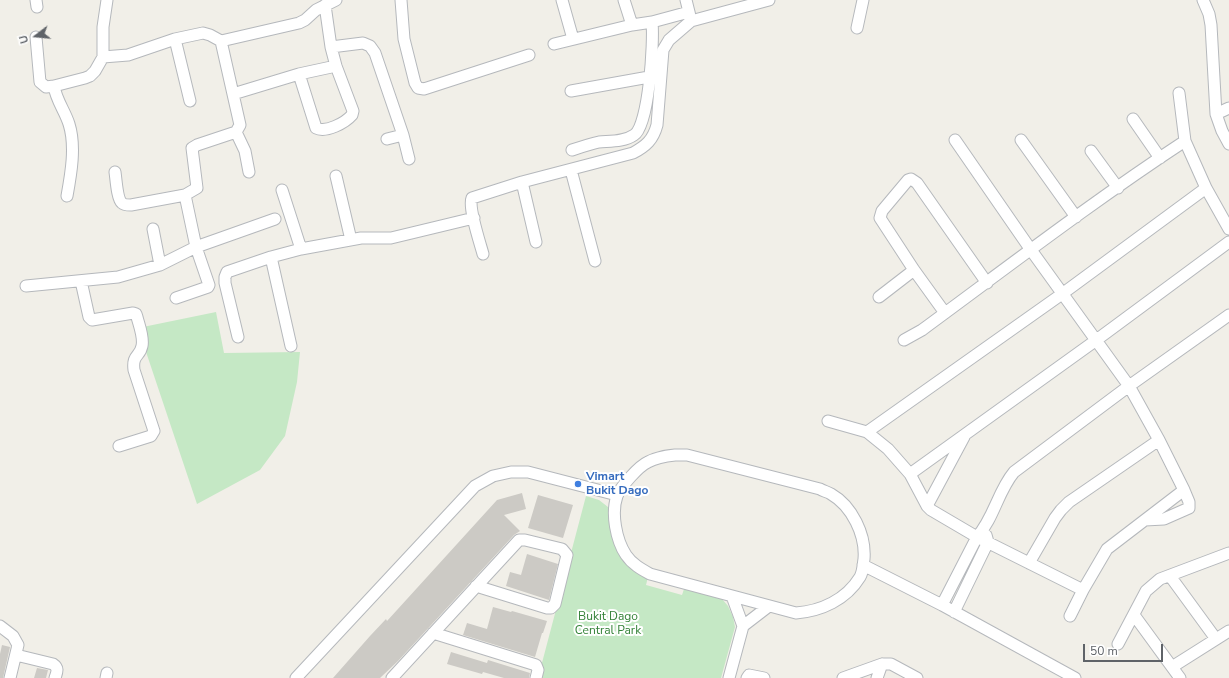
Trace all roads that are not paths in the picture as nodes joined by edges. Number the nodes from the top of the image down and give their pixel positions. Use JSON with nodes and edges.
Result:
{"nodes":[{"id":1,"x":107,"y":0,"type":"edge"},
{"id":2,"x":336,"y":0,"type":"edge"},
{"id":3,"x":401,"y":0,"type":"edge"},
{"id":4,"x":562,"y":0,"type":"edge"},
{"id":5,"x":624,"y":0,"type":"edge"},
{"id":6,"x":686,"y":0,"type":"edge"},
{"id":7,"x":769,"y":0,"type":"edge"},
{"id":8,"x":863,"y":0,"type":"edge"},
{"id":9,"x":1203,"y":0,"type":"edge"},
{"id":10,"x":325,"y":5,"type":"junction"},
{"id":11,"x":690,"y":16,"type":"junction"},
{"id":12,"x":652,"y":22,"type":"junction"},
{"id":13,"x":632,"y":25,"type":"junction"},
{"id":14,"x":857,"y":28,"type":"dead end"},
{"id":15,"x":36,"y":37,"type":"dead end"},
{"id":16,"x":174,"y":39,"type":"junction"},
{"id":17,"x":573,"y":39,"type":"junction"},
{"id":18,"x":221,"y":41,"type":"junction"},
{"id":19,"x":554,"y":44,"type":"dead end"},
{"id":20,"x":331,"y":47,"type":"junction"},
{"id":21,"x":529,"y":55,"type":"dead end"},
{"id":22,"x":103,"y":57,"type":"junction"},
{"id":23,"x":336,"y":66,"type":"junction"},
{"id":24,"x":299,"y":74,"type":"junction"},
{"id":25,"x":649,"y":77,"type":"junction"},
{"id":26,"x":54,"y":86,"type":"junction"},
{"id":27,"x":571,"y":91,"type":"dead end"},
{"id":28,"x":1178,"y":93,"type":"dead end"},
{"id":29,"x":233,"y":94,"type":"junction"},
{"id":30,"x":190,"y":101,"type":"dead end"},
{"id":31,"x":1229,"y":108,"type":"edge"},
{"id":32,"x":1216,"y":114,"type":"junction"},
{"id":33,"x":1133,"y":119,"type":"dead end"},
{"id":34,"x":236,"y":132,"type":"junction"},
{"id":35,"x":403,"y":135,"type":"junction"},
{"id":36,"x":387,"y":139,"type":"dead end"},
{"id":37,"x":955,"y":140,"type":"dead end"},
{"id":38,"x":1021,"y":140,"type":"dead end"},
{"id":39,"x":1185,"y":141,"type":"junction"},
{"id":40,"x":1229,"y":144,"type":"edge"},
{"id":41,"x":572,"y":150,"type":"dead end"},
{"id":42,"x":1091,"y":151,"type":"dead end"},
{"id":43,"x":1160,"y":158,"type":"junction"},
{"id":44,"x":409,"y":160,"type":"dead end"},
{"id":45,"x":571,"y":170,"type":"junction"},
{"id":46,"x":115,"y":172,"type":"dead end"},
{"id":47,"x":249,"y":172,"type":"dead end"},
{"id":48,"x":336,"y":176,"type":"dead end"},
{"id":49,"x":522,"y":182,"type":"junction"},
{"id":50,"x":1118,"y":188,"type":"junction"},
{"id":51,"x":1206,"y":188,"type":"junction"},
{"id":52,"x":282,"y":190,"type":"dead end"},
{"id":53,"x":185,"y":195,"type":"junction"},
{"id":54,"x":67,"y":196,"type":"dead end"},
{"id":55,"x":1076,"y":217,"type":"junction"},
{"id":56,"x":474,"y":218,"type":"junction"},
{"id":57,"x":275,"y":219,"type":"dead end"},
{"id":58,"x":1229,"y":228,"type":"edge"},
{"id":59,"x":154,"y":229,"type":"dead end"},
{"id":60,"x":351,"y":240,"type":"junction"},
{"id":61,"x":536,"y":242,"type":"dead end"},
{"id":62,"x":1229,"y":242,"type":"edge"},
{"id":63,"x":196,"y":247,"type":"junction"},
{"id":64,"x":301,"y":249,"type":"junction"},
{"id":65,"x":1031,"y":250,"type":"junction"},
{"id":66,"x":483,"y":254,"type":"dead end"},
{"id":67,"x":271,"y":257,"type":"junction"},
{"id":68,"x":595,"y":262,"type":"dead end"},
{"id":69,"x":160,"y":265,"type":"junction"},
{"id":70,"x":914,"y":270,"type":"junction"},
{"id":71,"x":81,"y":281,"type":"junction"},
{"id":72,"x":986,"y":283,"type":"junction"},
{"id":73,"x":26,"y":286,"type":"dead end"},
{"id":74,"x":1062,"y":294,"type":"junction"},
{"id":75,"x":879,"y":297,"type":"dead end"},
{"id":76,"x":176,"y":298,"type":"dead end"},
{"id":77,"x":945,"y":313,"type":"junction"},
{"id":78,"x":1229,"y":315,"type":"edge"},
{"id":79,"x":238,"y":336,"type":"dead end"},
{"id":80,"x":904,"y":340,"type":"dead end"},
{"id":81,"x":1095,"y":341,"type":"junction"},
{"id":82,"x":291,"y":346,"type":"dead end"},
{"id":83,"x":1129,"y":386,"type":"junction"},
{"id":84,"x":828,"y":420,"type":"dead end"},
{"id":85,"x":867,"y":432,"type":"junction"},
{"id":86,"x":965,"y":434,"type":"junction"},
{"id":87,"x":1159,"y":440,"type":"junction"},
{"id":88,"x":119,"y":446,"type":"dead end"},
{"id":89,"x":910,"y":474,"type":"junction"},
{"id":90,"x":1184,"y":490,"type":"junction"},
{"id":91,"x":617,"y":495,"type":"junction"},
{"id":92,"x":927,"y":506,"type":"junction"},
{"id":93,"x":1146,"y":520,"type":"junction"},
{"id":94,"x":981,"y":533,"type":"junction"},
{"id":95,"x":988,"y":542,"type":"junction"},
{"id":96,"x":1229,"y":553,"type":"edge"},
{"id":97,"x":1029,"y":563,"type":"junction"},
{"id":98,"x":863,"y":565,"type":"junction"},
{"id":99,"x":1170,"y":576,"type":"junction"},
{"id":100,"x":476,"y":586,"type":"junction"},
{"id":101,"x":1083,"y":590,"type":"junction"},
{"id":102,"x":732,"y":596,"type":"junction"},
{"id":103,"x":942,"y":605,"type":"junction"},
{"id":104,"x":769,"y":606,"type":"junction"},
{"id":105,"x":954,"y":612,"type":"junction"},
{"id":106,"x":1134,"y":615,"type":"junction"},
{"id":107,"x":1070,"y":616,"type":"dead end"},
{"id":108,"x":0,"y":626,"type":"edge"},
{"id":109,"x":743,"y":626,"type":"junction"},
{"id":110,"x":1229,"y":631,"type":"edge"},
{"id":111,"x":433,"y":633,"type":"junction"},
{"id":112,"x":1216,"y":640,"type":"junction"},
{"id":113,"x":1118,"y":644,"type":"dead end"},
{"id":114,"x":16,"y":655,"type":"junction"},
{"id":115,"x":882,"y":664,"type":"junction"},
{"id":116,"x":1172,"y":667,"type":"junction"},
{"id":117,"x":300,"y":677,"type":"edge"},
{"id":118,"x":395,"y":677,"type":"edge"},
{"id":119,"x":915,"y":677,"type":"edge"},
{"id":120,"x":10,"y":678,"type":"edge"},
{"id":121,"x":55,"y":678,"type":"edge"},
{"id":122,"x":536,"y":678,"type":"edge"},
{"id":123,"x":729,"y":678,"type":"edge"},
{"id":124,"x":747,"y":678,"type":"edge"},
{"id":125,"x":764,"y":678,"type":"edge"},
{"id":126,"x":842,"y":678,"type":"edge"},
{"id":127,"x":877,"y":678,"type":"edge"},
{"id":128,"x":1075,"y":678,"type":"edge"},
{"id":129,"x":1180,"y":678,"type":"edge"}],
"edges":[{"from":1,"to":22,"type":"street"},
{"from":2,"to":10,"type":"street"},
{"from":3,"to":21,"type":"street"},
{"from":4,"to":17,"type":"street"},
{"from":5,"to":13,"type":"street"},
{"from":6,"to":11,"type":"street"},
{"from":7,"to":11,"type":"street"},
{"from":8,"to":14,"type":"street"},
{"from":9,"to":32,"type":"street"},
{"from":10,"to":18,"type":"street"},
{"from":10,"to":20,"type":"street"},
{"from":11,"to":12,"type":"street"},
{"from":11,"to":45,"type":"street"},
{"from":12,"to":13,"type":"street"},
{"from":12,"to":25,"type":"street"},
{"from":13,"to":17,"type":"street"},
{"from":15,"to":26,"type":"street"},
{"from":16,"to":18,"type":"street"},
{"from":16,"to":22,"type":"street"},
{"from":16,"to":30,"type":"street"},
{"from":17,"to":19,"type":"street"},
{"from":18,"to":29,"type":"street"},
{"from":20,"to":23,"type":"street"},
{"from":20,"to":35,"type":"street"},
{"from":22,"to":26,"type":"street"},
{"from":23,"to":24,"type":"street"},
{"from":23,"to":24,"type":"street"},
{"from":24,"to":29,"type":"street"},
{"from":25,"to":27,"type":"street"},
{"from":25,"to":41,"type":"street"},
{"from":26,"to":54,"type":"street"},
{"from":28,"to":39,"type":"street"},
{"from":29,"to":34,"type":"street"},
{"from":31,"to":32,"type":"street"},
{"from":32,"to":40,"type":"street"},
{"from":33,"to":43,"type":"street"},
{"from":34,"to":47,"type":"street"},
{"from":34,"to":53,"type":"street"},
{"from":35,"to":36,"type":"street"},
{"from":35,"to":44,"type":"street"},
{"from":37,"to":65,"type":"street"},
{"from":38,"to":55,"type":"street"},
{"from":39,"to":43,"type":"street"},
{"from":39,"to":51,"type":"street"},
{"from":42,"to":50,"type":"street"},
{"from":43,"to":50,"type":"street"},
{"from":45,"to":49,"type":"street"},
{"from":45,"to":68,"type":"street"},
{"from":46,"to":53,"type":"street"},
{"from":48,"to":60,"type":"street"},
{"from":49,"to":56,"type":"street"},
{"from":49,"to":61,"type":"street"},
{"from":50,"to":55,"type":"street"},
{"from":51,"to":58,"type":"street"},
{"from":51,"to":74,"type":"street"},
{"from":52,"to":64,"type":"street"},
{"from":53,"to":63,"type":"street"},
{"from":55,"to":65,"type":"street"},
{"from":56,"to":60,"type":"street"},
{"from":56,"to":66,"type":"street"},
{"from":57,"to":63,"type":"street"},
{"from":59,"to":69,"type":"street"},
{"from":60,"to":64,"type":"street"},
{"from":62,"to":81,"type":"street"},
{"from":63,"to":69,"type":"street"},
{"from":63,"to":76,"type":"street"},
{"from":64,"to":67,"type":"street"},
{"from":65,"to":72,"type":"street"},
{"from":65,"to":74,"type":"street"},
{"from":67,"to":79,"type":"street"},
{"from":67,"to":82,"type":"street"},
{"from":69,"to":71,"type":"street"},
{"from":70,"to":72,"type":"street"},
{"from":70,"to":75,"type":"street"},
{"from":70,"to":77,"type":"street"},
{"from":71,"to":73,"type":"street"},
{"from":71,"to":88,"type":"street"},
{"from":72,"to":77,"type":"street"},
{"from":74,"to":81,"type":"street"},
{"from":74,"to":85,"type":"street"},
{"from":77,"to":80,"type":"street"},
{"from":78,"to":83,"type":"street"},
{"from":81,"to":83,"type":"street"},
{"from":81,"to":86,"type":"street"},
{"from":83,"to":87,"type":"street"},
{"from":83,"to":94,"type":"street"},
{"from":84,"to":85,"type":"street"},
{"from":85,"to":89,"type":"street"},
{"from":86,"to":89,"type":"street"},
{"from":86,"to":92,"type":"street"},
{"from":87,"to":90,"type":"street"},
{"from":87,"to":97,"type":"street"},
{"from":89,"to":92,"type":"street"},
{"from":90,"to":93,"type":"street"},
{"from":90,"to":93,"type":"street"},
{"from":91,"to":98,"type":"street"},
{"from":91,"to":102,"type":"street"},
{"from":91,"to":117,"type":"street"},
{"from":92,"to":94,"type":"street"},
{"from":93,"to":101,"type":"street"},
{"from":94,"to":95,"type":"street"},
{"from":94,"to":103,"type":"street"},
{"from":95,"to":97,"type":"street"},
{"from":95,"to":105,"type":"street"},
{"from":96,"to":99,"type":"street"},
{"from":97,"to":101,"type":"street"},
{"from":98,"to":103,"type":"street"},
{"from":98,"to":104,"type":"street"},
{"from":99,"to":106,"type":"street"},
{"from":99,"to":112,"type":"street"},
{"from":100,"to":100,"type":"street"},
{"from":100,"to":111,"type":"street"},
{"from":101,"to":107,"type":"street"},
{"from":102,"to":104,"type":"street"},
{"from":102,"to":109,"type":"street"},
{"from":103,"to":105,"type":"street"},
{"from":104,"to":109,"type":"street"},
{"from":105,"to":128,"type":"street"},
{"from":106,"to":113,"type":"street"},
{"from":106,"to":116,"type":"street"},
{"from":108,"to":114,"type":"street"},
{"from":109,"to":123,"type":"street"},
{"from":110,"to":112,"type":"street"},
{"from":111,"to":118,"type":"street"},
{"from":111,"to":122,"type":"street"},
{"from":112,"to":116,"type":"street"},
{"from":114,"to":120,"type":"street"},
{"from":114,"to":121,"type":"street"},
{"from":115,"to":119,"type":"street"},
{"from":115,"to":126,"type":"street"},
{"from":115,"to":127,"type":"street"},
{"from":116,"to":129,"type":"street"},
{"from":124,"to":125,"type":"street"}]}
